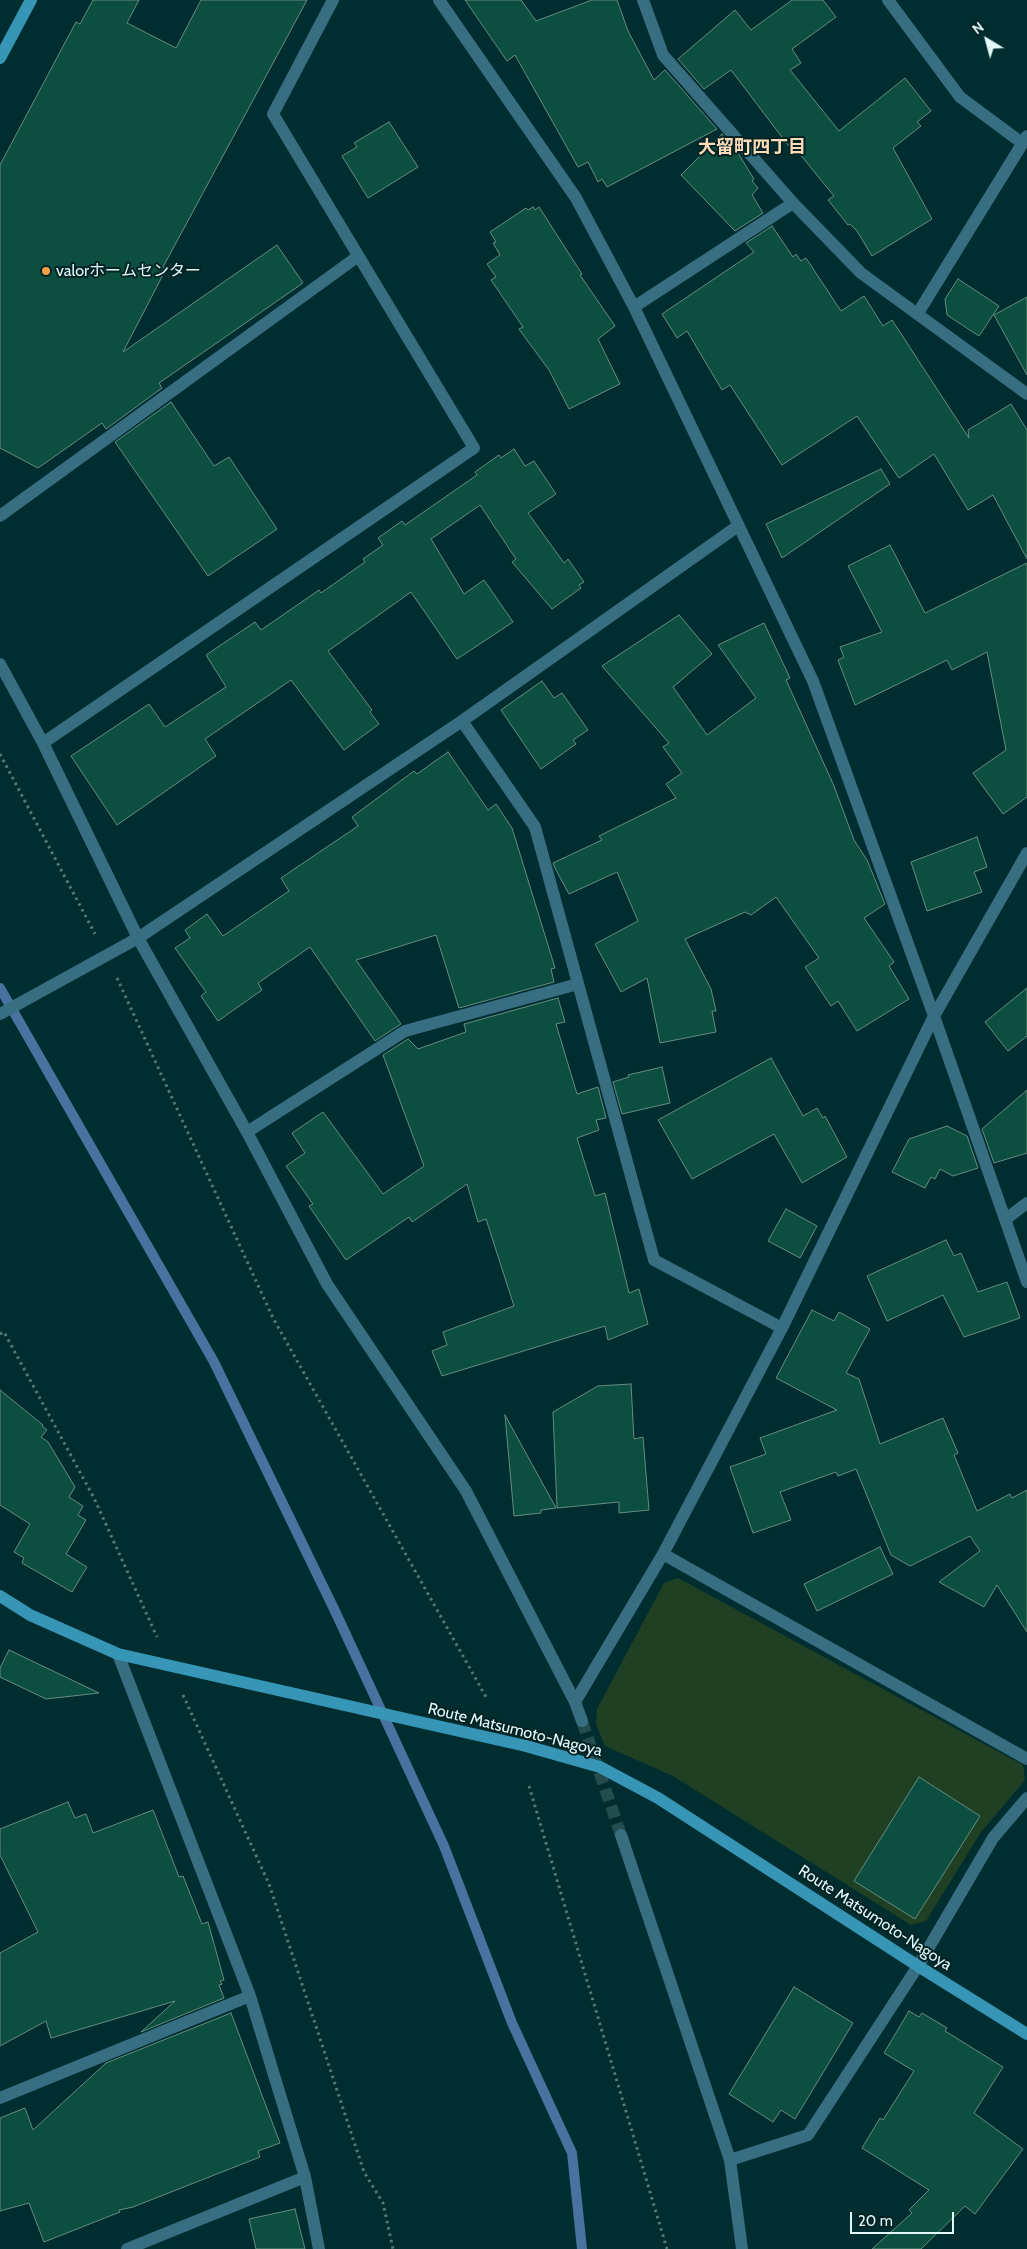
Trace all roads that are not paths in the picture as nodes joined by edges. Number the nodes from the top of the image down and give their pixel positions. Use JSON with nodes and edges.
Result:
{"nodes":[{"id":1,"x":31,"y":0,"type":"edge"},
{"id":2,"x":333,"y":0,"type":"edge"},
{"id":3,"x":439,"y":0,"type":"edge"},
{"id":4,"x":643,"y":0,"type":"edge"},
{"id":5,"x":888,"y":0,"type":"edge"},
{"id":6,"x":0,"y":58,"type":"edge"},
{"id":7,"x":1024,"y":140,"type":"edge"},
{"id":8,"x":794,"y":203,"type":"junction"},
{"id":9,"x":357,"y":257,"type":"junction"},
{"id":10,"x":634,"y":307,"type":"junction"},
{"id":11,"x":918,"y":312,"type":"junction"},
{"id":12,"x":1027,"y":394,"type":"edge"},
{"id":13,"x":0,"y":516,"type":"edge"},
{"id":14,"x":738,"y":526,"type":"junction"},
{"id":15,"x":0,"y":664,"type":"edge"},
{"id":16,"x":462,"y":720,"type":"junction"},
{"id":17,"x":43,"y":743,"type":"junction"},
{"id":18,"x":1027,"y":853,"type":"edge"},
{"id":19,"x":138,"y":938,"type":"junction"},
{"id":20,"x":578,"y":984,"type":"junction"},
{"id":21,"x":0,"y":1014,"type":"edge"},
{"id":22,"x":934,"y":1016,"type":"junction"},
{"id":23,"x":247,"y":1132,"type":"junction"},
{"id":24,"x":1027,"y":1204,"type":"edge"},
{"id":25,"x":1006,"y":1219,"type":"junction"},
{"id":26,"x":1027,"y":1282,"type":"edge"},
{"id":27,"x":782,"y":1328,"type":"junction"},
{"id":28,"x":663,"y":1554,"type":"junction"},
{"id":29,"x":0,"y":1596,"type":"edge"},
{"id":30,"x":118,"y":1654,"type":"junction"},
{"id":31,"x":575,"y":1702,"type":"junction"},
{"id":32,"x":582,"y":1721,"type":"tunnel mouth"},
{"id":33,"x":1027,"y":1759,"type":"edge"},
{"id":34,"x":1027,"y":1798,"type":"edge"},
{"id":35,"x":621,"y":1835,"type":"tunnel mouth"},
{"id":36,"x":918,"y":1966,"type":"junction"},
{"id":37,"x":250,"y":1996,"type":"junction"},
{"id":38,"x":1027,"y":2034,"type":"edge"},
{"id":39,"x":0,"y":2098,"type":"edge"},
{"id":40,"x":730,"y":2160,"type":"junction"},
{"id":41,"x":305,"y":2177,"type":"junction"},
{"id":42,"x":127,"y":2249,"type":"edge"},
{"id":43,"x":319,"y":2249,"type":"edge"},
{"id":44,"x":742,"y":2249,"type":"edge"}],
"edges":[{"from":1,"to":6,"type":"main road"},
{"from":2,"to":9,"type":"street"},
{"from":3,"to":10,"type":"street"},
{"from":4,"to":8,"type":"street"},
{"from":5,"to":7,"type":"street"},
{"from":7,"to":11,"type":"street"},
{"from":8,"to":10,"type":"street"},
{"from":8,"to":11,"type":"street"},
{"from":9,"to":13,"type":"street"},
{"from":9,"to":17,"type":"street"},
{"from":10,"to":14,"type":"street"},
{"from":11,"to":12,"type":"street"},
{"from":14,"to":16,"type":"street"},
{"from":14,"to":22,"type":"street"},
{"from":15,"to":17,"type":"street"},
{"from":16,"to":19,"type":"street"},
{"from":16,"to":20,"type":"street"},
{"from":17,"to":19,"type":"street"},
{"from":18,"to":22,"type":"street"},
{"from":19,"to":21,"type":"street"},
{"from":19,"to":23,"type":"street"},
{"from":20,"to":23,"type":"street"},
{"from":20,"to":27,"type":"street"},
{"from":22,"to":25,"type":"street"},
{"from":22,"to":27,"type":"street"},
{"from":23,"to":31,"type":"street"},
{"from":24,"to":25,"type":"street"},
{"from":25,"to":26,"type":"street"},
{"from":27,"to":28,"type":"street"},
{"from":28,"to":31,"type":"street"},
{"from":28,"to":33,"type":"street"},
{"from":29,"to":30,"type":"main road","name":"Route Matsumoto-Nagoya"},
{"from":30,"to":36,"type":"main road","name":"Route Matsumoto-Nagoya"},
{"from":30,"to":37,"type":"street"},
{"from":31,"to":32,"type":"street"},
{"from":34,"to":36,"type":"street"},
{"from":35,"to":40,"type":"street"},
{"from":36,"to":38,"type":"main road","name":"Route Matsumoto-Nagoya"},
{"from":36,"to":40,"type":"street"},
{"from":37,"to":39,"type":"street"},
{"from":37,"to":41,"type":"street"},
{"from":40,"to":44,"type":"street"},
{"from":41,"to":42,"type":"street"},
{"from":41,"to":43,"type":"street"}]}
